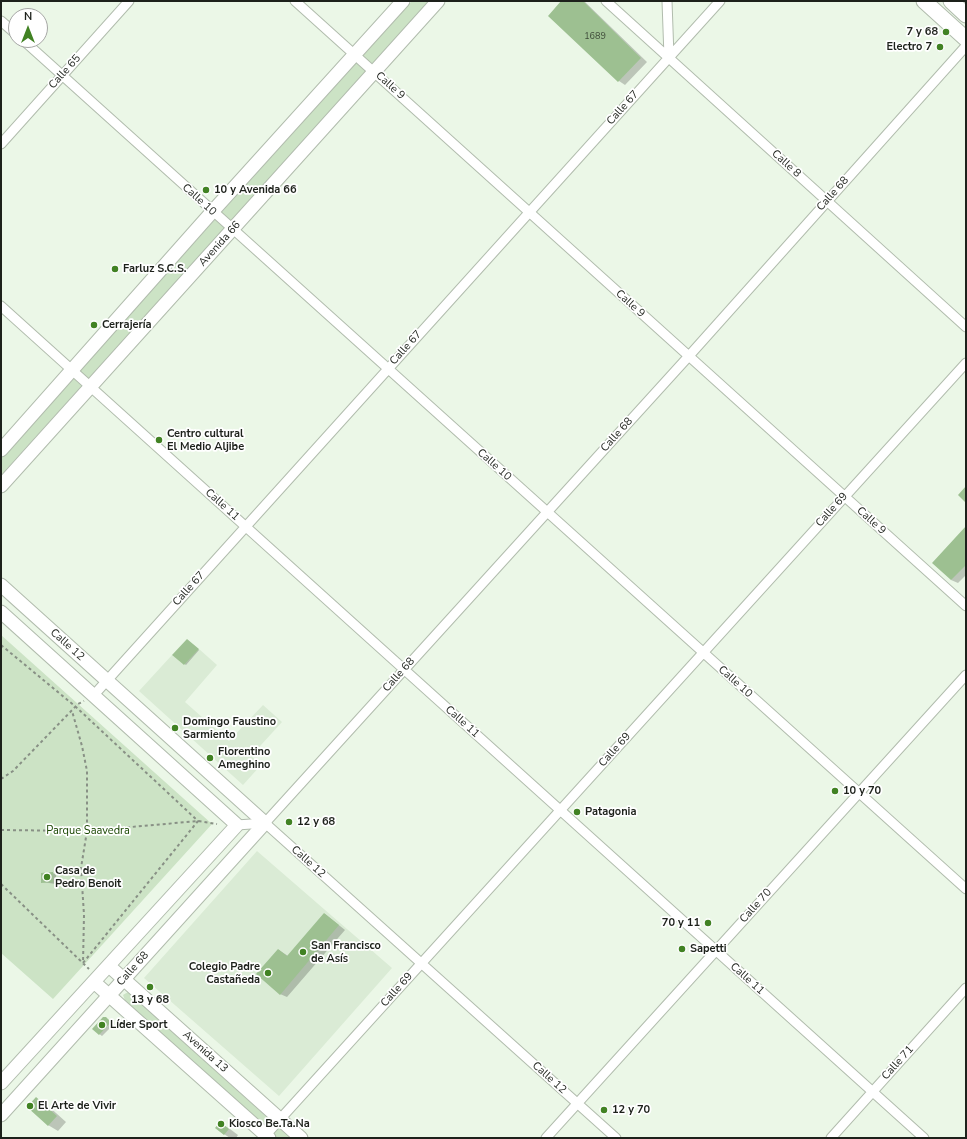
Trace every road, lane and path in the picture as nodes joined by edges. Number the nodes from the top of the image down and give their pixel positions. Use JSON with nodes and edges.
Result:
{"nodes":[{"id":1,"x":129,"y":1,"type":"edge"},
{"id":2,"x":295,"y":1,"type":"edge"},
{"id":3,"x":404,"y":1,"type":"edge"},
{"id":4,"x":438,"y":1,"type":"edge"},
{"id":5,"x":606,"y":1,"type":"edge"},
{"id":6,"x":667,"y":1,"type":"edge"},
{"id":7,"x":720,"y":1,"type":"edge"},
{"id":8,"x":924,"y":1,"type":"edge"},
{"id":9,"x":951,"y":1,"type":"edge"},
{"id":10,"x":966,"y":14,"type":"edge"},
{"id":11,"x":966,"y":39,"type":"edge"},
{"id":12,"x":966,"y":46,"type":"edge"},
{"id":13,"x":31,"y":48,"type":"edge"},
{"id":14,"x":355,"y":55,"type":"junction"},
{"id":15,"x":669,"y":57,"type":"junction"},
{"id":16,"x":374,"y":71,"type":"junction"},
{"id":17,"x":62,"y":76,"type":"junction"},
{"id":18,"x":1,"y":144,"type":"edge"},
{"id":19,"x":826,"y":201,"type":"junction"},
{"id":20,"x":212,"y":212,"type":"junction"},
{"id":21,"x":528,"y":213,"type":"junction"},
{"id":22,"x":232,"y":230,"type":"junction"},
{"id":23,"x":1,"y":306,"type":"edge"},
{"id":24,"x":966,"y":327,"type":"edge"},
{"id":25,"x":688,"y":356,"type":"junction"},
{"id":26,"x":966,"y":363,"type":"edge"},
{"id":27,"x":387,"y":369,"type":"junction"},
{"id":28,"x":73,"y":370,"type":"junction"},
{"id":29,"x":92,"y":387,"type":"junction"},
{"id":30,"x":1,"y":450,"type":"edge"},
{"id":31,"x":1,"y":486,"type":"edge"},
{"id":32,"x":844,"y":497,"type":"junction"},
{"id":33,"x":547,"y":513,"type":"junction"},
{"id":34,"x":245,"y":526,"type":"junction"},
{"id":35,"x":1,"y":585,"type":"edge"},
{"id":36,"x":966,"y":606,"type":"edge"},
{"id":37,"x":1,"y":612,"type":"edge"},
{"id":38,"x":1,"y":645,"type":"edge"},
{"id":39,"x":703,"y":653,"type":"junction"},
{"id":40,"x":404,"y":670,"type":"junction"},
{"id":41,"x":966,"y":675,"type":"edge"},
{"id":42,"x":106,"y":680,"type":"junction"},
{"id":43,"x":89,"y":697,"type":"junction"},
{"id":44,"x":76,"y":707,"type":"junction"},
{"id":45,"x":72,"y":711,"type":"junction"},
{"id":46,"x":1,"y":779,"type":"edge"},
{"id":47,"x":859,"y":793,"type":"junction"},
{"id":48,"x":560,"y":810,"type":"junction"},
{"id":49,"x":198,"y":821,"type":"junction"},
{"id":50,"x":265,"y":823,"type":"junction"},
{"id":51,"x":218,"y":824,"type":"dead end"},
{"id":52,"x":237,"y":825,"type":"junction"},
{"id":53,"x":1,"y":830,"type":"edge"},
{"id":54,"x":87,"y":831,"type":"junction"},
{"id":55,"x":1,"y":884,"type":"edge"},
{"id":56,"x":966,"y":889,"type":"edge"},
{"id":57,"x":716,"y":951,"type":"junction"},
{"id":58,"x":84,"y":963,"type":"junction"},
{"id":59,"x":422,"y":963,"type":"junction"},
{"id":60,"x":109,"y":966,"type":"junction"},
{"id":61,"x":89,"y":969,"type":"dead end"},
{"id":62,"x":124,"y":979,"type":"junction"},
{"id":63,"x":94,"y":982,"type":"junction"},
{"id":64,"x":966,"y":988,"type":"edge"},
{"id":65,"x":109,"y":995,"type":"junction"},
{"id":66,"x":1,"y":1083,"type":"edge"},
{"id":67,"x":872,"y":1092,"type":"junction"},
{"id":68,"x":577,"y":1104,"type":"junction"},
{"id":69,"x":1,"y":1115,"type":"edge"},
{"id":70,"x":280,"y":1120,"type":"junction"},
{"id":71,"x":266,"y":1137,"type":"edge"},
{"id":72,"x":301,"y":1138,"type":"edge"},
{"id":73,"x":546,"y":1138,"type":"edge"},
{"id":74,"x":616,"y":1138,"type":"edge"},
{"id":75,"x":831,"y":1138,"type":"edge"},
{"id":76,"x":924,"y":1138,"type":"edge"}],
"edges":[{"from":1,"to":17,"type":"street","name":"Calle 65"},
{"from":2,"to":14,"type":"street","name":"Calle 9"},
{"from":3,"to":14,"type":"main road"},
{"from":4,"to":16,"type":"main road","name":"Avenida 66"},
{"from":5,"to":15,"type":"street","name":"Calle 8"},
{"from":6,"to":15,"type":"street"},
{"from":7,"to":15,"type":"street","name":"Calle 67"},
{"from":8,"to":11,"type":"main road"},
{"from":9,"to":10,"type":"main road"},
{"from":12,"to":19,"type":"street","name":"Calle 68"},
{"from":13,"to":17,"type":"street","name":"Calle 10"},
{"from":14,"to":16,"type":"street","name":"Calle 9"},
{"from":14,"to":20,"type":"main road"},
{"from":15,"to":19,"type":"street","name":"Calle 8"},
{"from":15,"to":21,"type":"street","name":"Calle 67"},
{"from":16,"to":21,"type":"street","name":"Calle 9"},
{"from":16,"to":22,"type":"main road","name":"Avenida 66"},
{"from":17,"to":18,"type":"street","name":"Calle 65"},
{"from":17,"to":20,"type":"street","name":"Calle 10"},
{"from":19,"to":24,"type":"street","name":"Calle 8"},
{"from":19,"to":25,"type":"street","name":"Calle 68"},
{"from":20,"to":22,"type":"street","name":"Calle 10"},
{"from":20,"to":28,"type":"main road"},
{"from":21,"to":25,"type":"street","name":"Calle 9"},
{"from":21,"to":27,"type":"street","name":"Calle 67"},
{"from":22,"to":27,"type":"street","name":"Calle 10"},
{"from":22,"to":29,"type":"main road","name":"Avenida 66"},
{"from":23,"to":28,"type":"street","name":"Calle 11"},
{"from":25,"to":32,"type":"street","name":"Calle 9"},
{"from":25,"to":33,"type":"street","name":"Calle 68"},
{"from":26,"to":32,"type":"street","name":"Calle 69"},
{"from":27,"to":33,"type":"street","name":"Calle 10"},
{"from":27,"to":34,"type":"street","name":"Calle 67"},
{"from":28,"to":29,"type":"street","name":"Calle 11"},
{"from":28,"to":30,"type":"main road"},
{"from":29,"to":31,"type":"main road","name":"Avenida 66"},
{"from":29,"to":34,"type":"street","name":"Calle 11"},
{"from":32,"to":36,"type":"street","name":"Calle 9"},
{"from":32,"to":39,"type":"street","name":"Calle 69"},
{"from":33,"to":39,"type":"street","name":"Calle 10"},
{"from":33,"to":40,"type":"street","name":"Calle 68"},
{"from":34,"to":40,"type":"street","name":"Calle 11"},
{"from":34,"to":42,"type":"street","name":"Calle 67"},
{"from":35,"to":42,"type":"main road","name":"Calle 12"},
{"from":37,"to":43,"type":"main road","name":"Calle 12"},
{"from":38,"to":44,"type":"path"},
{"from":39,"to":47,"type":"street","name":"Calle 10"},
{"from":39,"to":48,"type":"street","name":"Calle 69"},
{"from":40,"to":48,"type":"street","name":"Calle 11"},
{"from":40,"to":50,"type":"street","name":"Calle 68"},
{"from":41,"to":47,"type":"street","name":"Calle 70"},
{"from":42,"to":43,"type":"street","name":"Calle 67"},
{"from":42,"to":50,"type":"main road","name":"Calle 12"},
{"from":43,"to":44,"type":"path"},
{"from":43,"to":52,"type":"main road","name":"Calle 12"},
{"from":44,"to":45,"type":"path"},
{"from":44,"to":49,"type":"path"},
{"from":45,"to":46,"type":"path"},
{"from":45,"to":54,"type":"path"},
{"from":47,"to":56,"type":"street","name":"Calle 10"},
{"from":47,"to":57,"type":"street","name":"Calle 70"},
{"from":48,"to":57,"type":"street","name":"Calle 11"},
{"from":48,"to":59,"type":"street","name":"Calle 69"},
{"from":49,"to":51,"type":"path"},
{"from":49,"to":54,"type":"path"},
{"from":49,"to":58,"type":"path"},
{"from":50,"to":52,"type":"street"},
{"from":50,"to":59,"type":"street","name":"Calle 12"},
{"from":50,"to":62,"type":"main road","name":"Calle 68"},
{"from":52,"to":60,"type":"main road","name":"Calle 68"},
{"from":53,"to":54,"type":"path"},
{"from":54,"to":58,"type":"path"},
{"from":55,"to":58,"type":"path"},
{"from":57,"to":67,"type":"street","name":"Calle 11"},
{"from":57,"to":68,"type":"street","name":"Calle 70"},
{"from":58,"to":61,"type":"path"},
{"from":59,"to":68,"type":"street","name":"Calle 12"},
{"from":59,"to":70,"type":"street","name":"Calle 69"},
{"from":60,"to":62,"type":"main road","name":"Avenida 13"},
{"from":60,"to":63,"type":"main road","name":"Calle 68"},
{"from":62,"to":65,"type":"main road","name":"Calle 68"},
{"from":62,"to":70,"type":"main road","name":"Avenida 13"},
{"from":63,"to":65,"type":"main road","name":"Avenida 13"},
{"from":63,"to":66,"type":"main road","name":"Calle 68"},
{"from":64,"to":67,"type":"street","name":"Calle 71"},
{"from":65,"to":69,"type":"main road","name":"Calle 68"},
{"from":65,"to":71,"type":"main road","name":"Avenida 13"},
{"from":67,"to":75,"type":"street","name":"Calle 71"},
{"from":67,"to":76,"type":"street","name":"Calle 11"},
{"from":68,"to":73,"type":"street","name":"Calle 70"},
{"from":68,"to":74,"type":"street","name":"Calle 12"},
{"from":70,"to":71,"type":"street","name":"Calle 69"},
{"from":70,"to":72,"type":"main road","name":"Avenida 13"}]}
